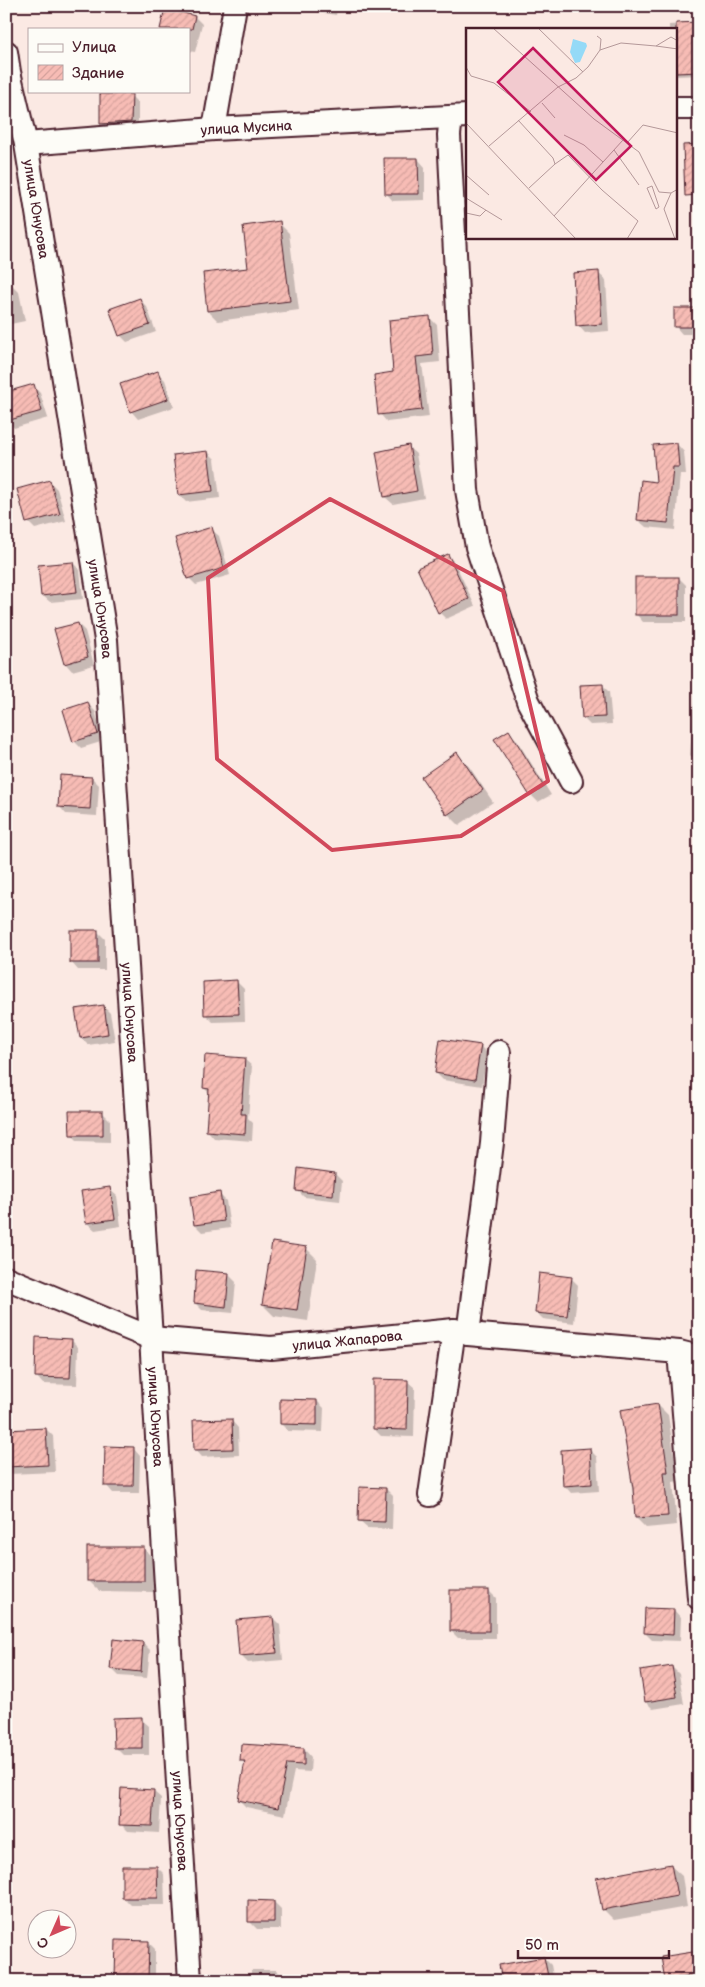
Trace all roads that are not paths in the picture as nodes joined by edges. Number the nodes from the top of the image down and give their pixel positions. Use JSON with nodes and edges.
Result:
{"nodes":[{"id":1,"x":235,"y":6,"type":"edge"},
{"id":2,"x":7,"y":66,"type":"edge"},
{"id":3,"x":678,"y":108,"type":"edge"},
{"id":4,"x":699,"y":108,"type":"edge"},
{"id":5,"x":459,"y":116,"type":"edge"},
{"id":6,"x":214,"y":130,"type":"junction"},
{"id":7,"x":26,"y":144,"type":"junction"},
{"id":8,"x":570,"y":781,"type":"dead end"},
{"id":9,"x":499,"y":1052,"type":"dead end"},
{"id":10,"x":6,"y":1278,"type":"edge"},
{"id":11,"x":461,"y":1332,"type":"junction"},
{"id":12,"x":151,"y":1338,"type":"junction"},
{"id":13,"x":689,"y":1354,"type":"edge"},
{"id":14,"x":430,"y":1495,"type":"dead end"},
{"id":15,"x":699,"y":1598,"type":"edge"},
{"id":16,"x":190,"y":1981,"type":"edge"}],
"edges":[{"from":1,"to":6,"type":"street"},
{"from":2,"to":7,"type":"street","name":"улица Юнусова"},
{"from":3,"to":4,"type":"street"},
{"from":5,"to":6,"type":"street","name":"улица Мусина"},
{"from":5,"to":8,"type":"street"},
{"from":6,"to":7,"type":"street","name":"улица Мусина"},
{"from":7,"to":12,"type":"street","name":"улица Юнусова"},
{"from":9,"to":11,"type":"street"},
{"from":10,"to":12,"type":"street","name":"улица Жапарова"},
{"from":11,"to":12,"type":"street","name":"улица Жапарова"},
{"from":11,"to":13,"type":"street","name":"улица Жапарова"},
{"from":11,"to":14,"type":"street"},
{"from":12,"to":16,"type":"street","name":"улица Юнусова"},
{"from":13,"to":15,"type":"street"}]}
